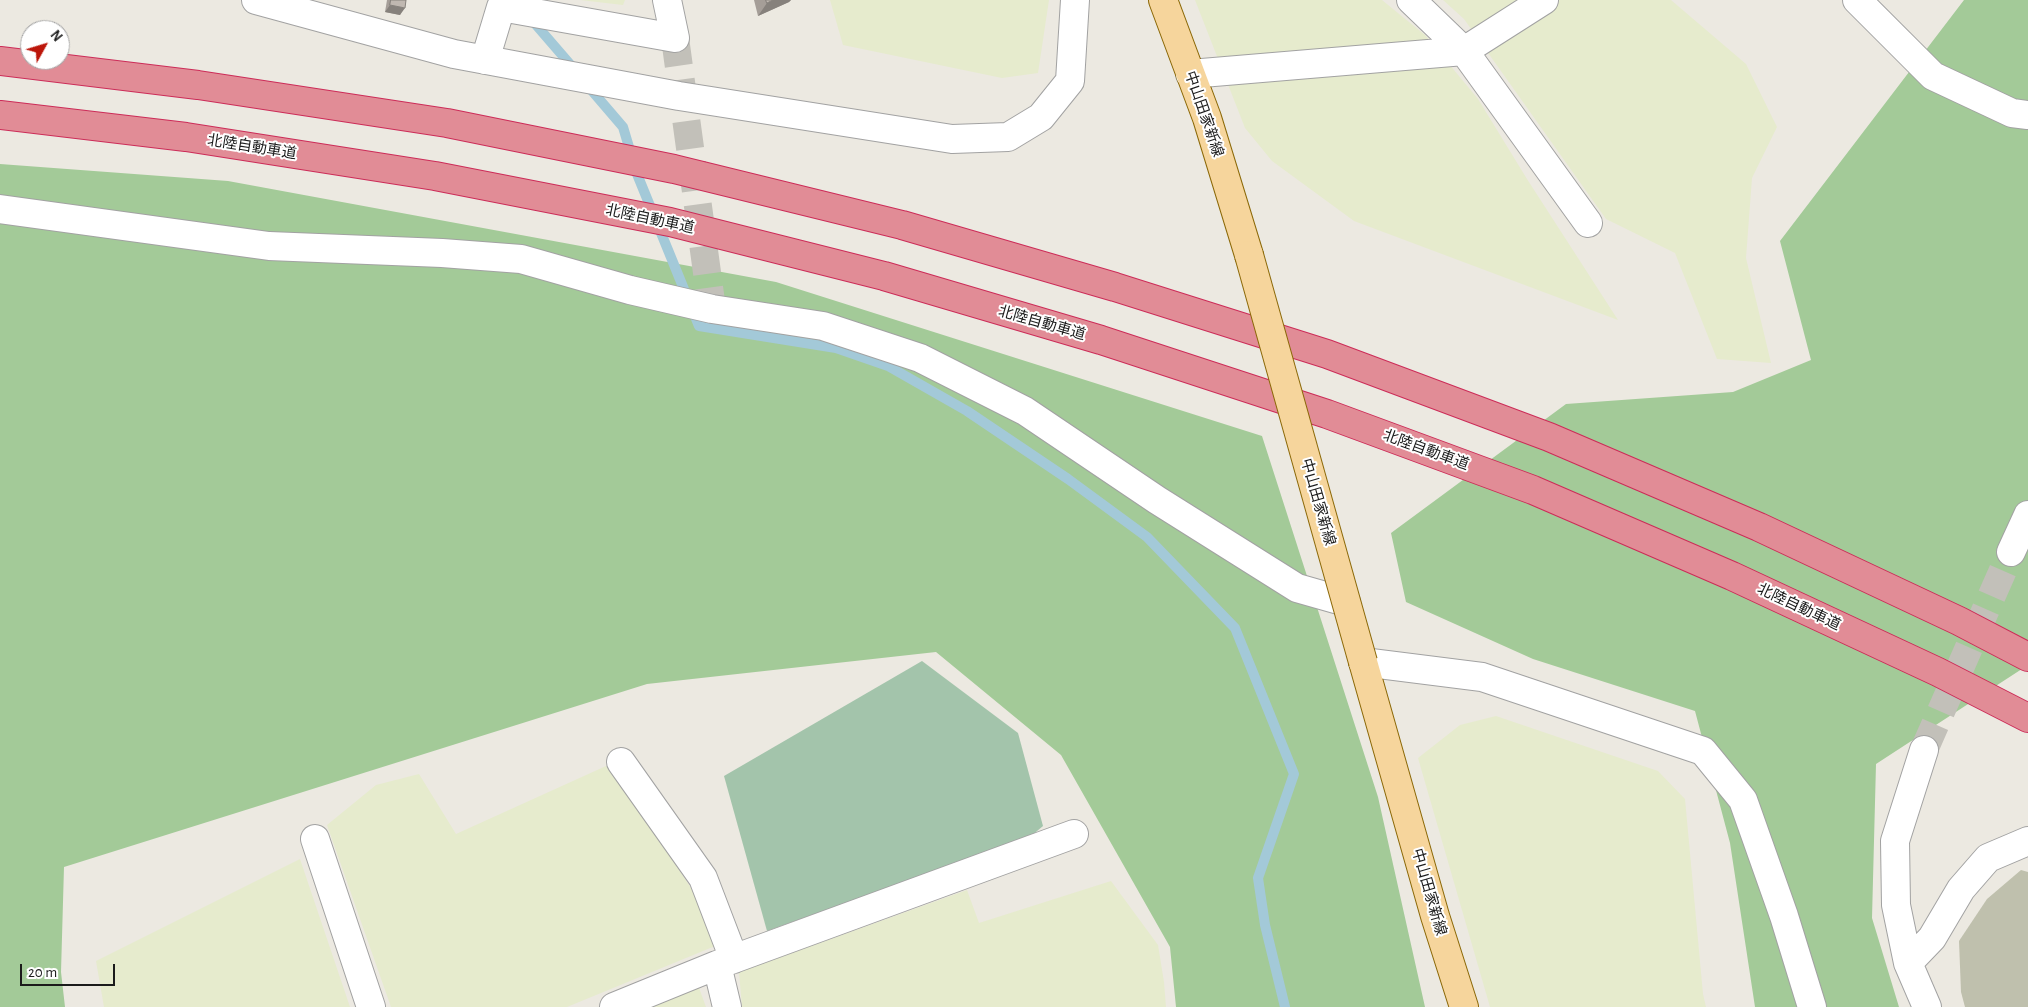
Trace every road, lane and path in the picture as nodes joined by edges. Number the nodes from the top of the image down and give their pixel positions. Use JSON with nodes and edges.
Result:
{"nodes":[{"id":1,"x":256,"y":0,"type":"edge"},
{"id":2,"x":667,"y":0,"type":"edge"},
{"id":3,"x":1075,"y":0,"type":"edge"},
{"id":4,"x":1163,"y":0,"type":"edge"},
{"id":5,"x":1411,"y":0,"type":"edge"},
{"id":6,"x":1544,"y":0,"type":"edge"},
{"id":7,"x":1858,"y":0,"type":"edge"},
{"id":8,"x":502,"y":3,"type":"edge"},
{"id":9,"x":1464,"y":51,"type":"junction"},
{"id":10,"x":485,"y":60,"type":"junction"},
{"id":11,"x":0,"y":61,"type":"edge"},
{"id":12,"x":1190,"y":74,"type":"junction"},
{"id":13,"x":0,"y":115,"type":"edge"},
{"id":14,"x":2028,"y":115,"type":"edge"},
{"id":15,"x":0,"y":209,"type":"edge"},
{"id":16,"x":1588,"y":223,"type":"dead end"},
{"id":17,"x":2028,"y":515,"type":"edge"},
{"id":18,"x":2011,"y":552,"type":"tunnel mouth"},
{"id":19,"x":1346,"y":602,"type":"junction"},
{"id":20,"x":2028,"y":657,"type":"edge"},
{"id":21,"x":1363,"y":662,"type":"junction"},
{"id":22,"x":2028,"y":718,"type":"edge"},
{"id":23,"x":1924,"y":750,"type":"tunnel mouth"},
{"id":24,"x":620,"y":762,"type":"dead end"},
{"id":25,"x":1074,"y":834,"type":"dead end"},
{"id":26,"x":315,"y":839,"type":"dead end"},
{"id":27,"x":2028,"y":841,"type":"edge"},
{"id":28,"x":725,"y":962,"type":"junction"},
{"id":29,"x":1908,"y":964,"type":"junction"},
{"id":30,"x":371,"y":1007,"type":"edge"},
{"id":31,"x":614,"y":1007,"type":"edge"},
{"id":32,"x":727,"y":1007,"type":"edge"},
{"id":33,"x":1464,"y":1007,"type":"edge"},
{"id":34,"x":1812,"y":1007,"type":"edge"},
{"id":35,"x":1927,"y":1007,"type":"edge"}],
"edges":[{"from":1,"to":10,"type":"street"},
{"from":2,"to":8,"type":"street"},
{"from":3,"to":10,"type":"street"},
{"from":4,"to":12,"type":"main road","name":"中山田家新線"},
{"from":5,"to":9,"type":"street"},
{"from":6,"to":9,"type":"street"},
{"from":7,"to":14,"type":"street"},
{"from":8,"to":10,"type":"street"},
{"from":9,"to":12,"type":"street"},
{"from":9,"to":16,"type":"street"},
{"from":11,"to":20,"type":"highway"},
{"from":12,"to":19,"type":"main road","name":"中山田家新線","bridge":true},
{"from":13,"to":22,"type":"highway","name":"北陸自動車道"},
{"from":15,"to":19,"type":"street"},
{"from":17,"to":18,"type":"street"},
{"from":19,"to":21,"type":"main road","name":"中山田家新線","bridge":true},
{"from":21,"to":33,"type":"main road","name":"中山田家新線"},
{"from":21,"to":34,"type":"street"},
{"from":23,"to":29,"type":"street"},
{"from":24,"to":28,"type":"street"},
{"from":25,"to":28,"type":"street"},
{"from":26,"to":30,"type":"street"},
{"from":27,"to":29,"type":"street"},
{"from":28,"to":31,"type":"street"},
{"from":28,"to":32,"type":"street"},
{"from":29,"to":35,"type":"street"}]}
